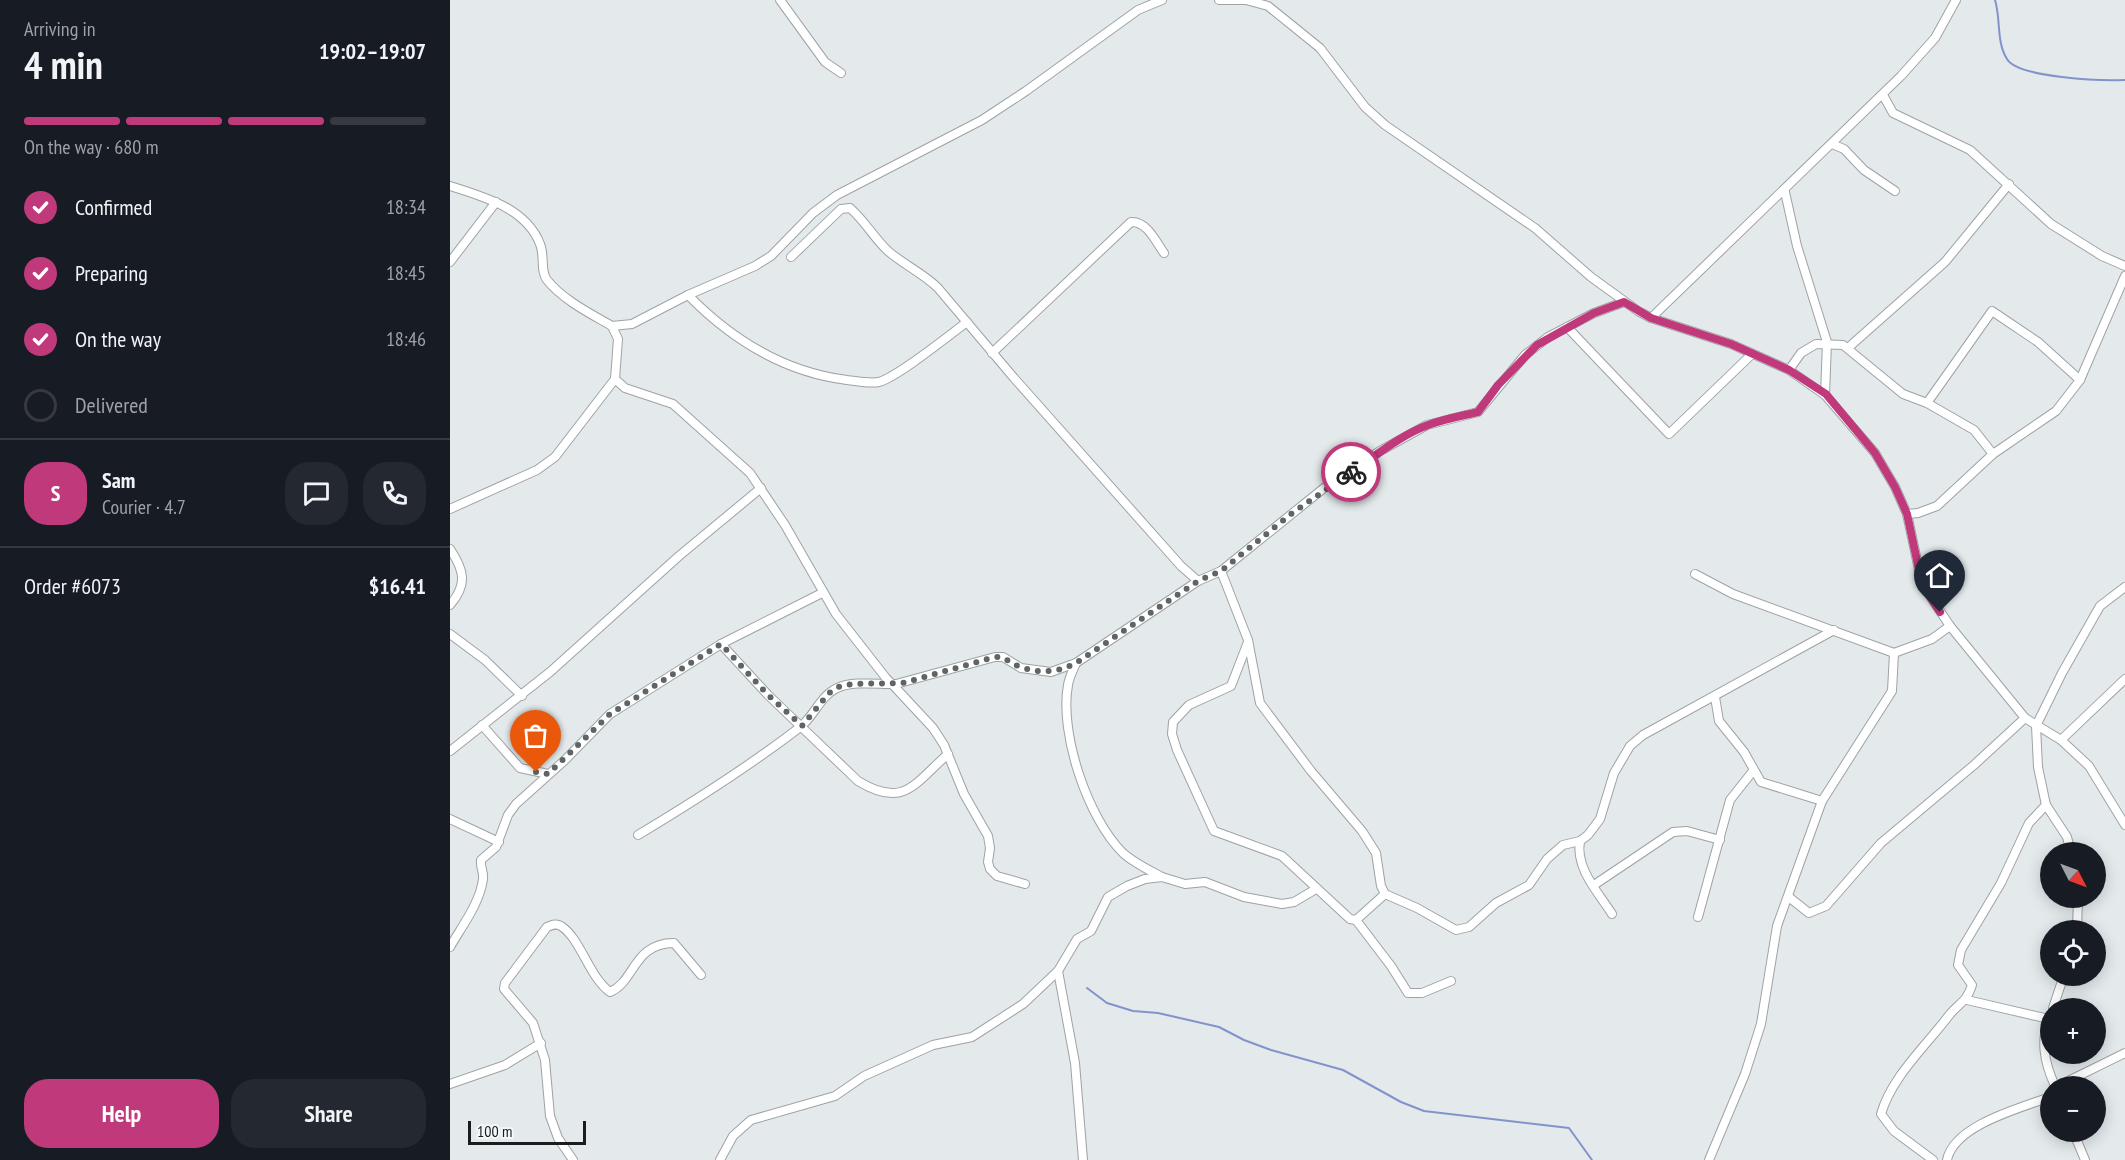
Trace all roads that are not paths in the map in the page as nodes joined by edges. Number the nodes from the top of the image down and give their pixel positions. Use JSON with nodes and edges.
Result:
{"nodes":[{"id":1,"x":780,"y":0,"type":"edge"},
{"id":2,"x":1162,"y":0,"type":"edge"},
{"id":3,"x":1219,"y":0,"type":"edge"},
{"id":4,"x":1956,"y":0,"type":"edge"},
{"id":5,"x":841,"y":73,"type":"dead end"},
{"id":6,"x":1882,"y":95,"type":"junction"},
{"id":7,"x":1832,"y":144,"type":"junction"},
{"id":8,"x":2009,"y":184,"type":"junction"},
{"id":9,"x":450,"y":186,"type":"edge"},
{"id":10,"x":1895,"y":191,"type":"dead end"},
{"id":11,"x":1785,"y":192,"type":"junction"},
{"id":12,"x":496,"y":202,"type":"junction"},
{"id":13,"x":1164,"y":253,"type":"dead end"},
{"id":14,"x":791,"y":257,"type":"dead end"},
{"id":15,"x":450,"y":262,"type":"edge"},
{"id":16,"x":2125,"y":266,"type":"edge"},
{"id":17,"x":2125,"y":276,"type":"edge"},
{"id":18,"x":688,"y":295,"type":"junction"},
{"id":19,"x":1624,"y":302,"type":"junction"},
{"id":20,"x":1651,"y":318,"type":"junction"},
{"id":21,"x":967,"y":322,"type":"junction"},
{"id":22,"x":612,"y":326,"type":"junction"},
{"id":23,"x":1567,"y":327,"type":"junction"},
{"id":24,"x":1827,"y":342,"type":"junction"},
{"id":25,"x":1849,"y":347,"type":"junction"},
{"id":26,"x":992,"y":353,"type":"junction"},
{"id":27,"x":1751,"y":355,"type":"junction"},
{"id":28,"x":1789,"y":370,"type":"junction"},
{"id":29,"x":615,"y":379,"type":"junction"},
{"id":30,"x":2080,"y":380,"type":"junction"},
{"id":31,"x":1826,"y":394,"type":"junction"},
{"id":32,"x":1927,"y":403,"type":"junction"},
{"id":33,"x":1993,"y":454,"type":"junction"},
{"id":34,"x":761,"y":488,"type":"junction"},
{"id":35,"x":450,"y":509,"type":"edge"},
{"id":36,"x":1907,"y":514,"type":"junction"},
{"id":37,"x":450,"y":549,"type":"edge"},
{"id":38,"x":1221,"y":571,"type":"junction"},
{"id":39,"x":1695,"y":574,"type":"dead end"},
{"id":40,"x":1198,"y":581,"type":"junction"},
{"id":41,"x":2125,"y":587,"type":"edge"},
{"id":42,"x":822,"y":593,"type":"junction"},
{"id":43,"x":450,"y":605,"type":"edge"},
{"id":44,"x":1950,"y":626,"type":"junction"},
{"id":45,"x":1834,"y":630,"type":"junction"},
{"id":46,"x":450,"y":634,"type":"edge"},
{"id":47,"x":1248,"y":640,"type":"junction"},
{"id":48,"x":721,"y":644,"type":"junction"},
{"id":49,"x":1894,"y":652,"type":"junction"},
{"id":50,"x":1076,"y":663,"type":"junction"},
{"id":51,"x":2125,"y":679,"type":"edge"},
{"id":52,"x":892,"y":684,"type":"junction"},
{"id":53,"x":522,"y":696,"type":"junction"},
{"id":54,"x":1715,"y":697,"type":"junction"},
{"id":55,"x":2025,"y":717,"type":"junction"},
{"id":56,"x":482,"y":725,"type":"junction"},
{"id":57,"x":802,"y":726,"type":"junction"},
{"id":58,"x":2036,"y":726,"type":"junction"},
{"id":59,"x":2061,"y":740,"type":"junction"},
{"id":60,"x":450,"y":750,"type":"edge"},
{"id":61,"x":948,"y":754,"type":"junction"},
{"id":62,"x":1753,"y":771,"type":"junction"},
{"id":63,"x":548,"y":774,"type":"junction"},
{"id":64,"x":1822,"y":801,"type":"junction"},
{"id":65,"x":2046,"y":805,"type":"junction"},
{"id":66,"x":450,"y":819,"type":"edge"},
{"id":67,"x":2125,"y":825,"type":"edge"},
{"id":68,"x":638,"y":835,"type":"dead end"},
{"id":69,"x":1720,"y":840,"type":"junction"},
{"id":70,"x":1580,"y":841,"type":"junction"},
{"id":71,"x":499,"y":842,"type":"junction"},
{"id":72,"x":2068,"y":842,"type":"edge"},
{"id":73,"x":1162,"y":877,"type":"junction"},
{"id":74,"x":1025,"y":884,"type":"dead end"},
{"id":75,"x":1593,"y":885,"type":"junction"},
{"id":76,"x":1316,"y":889,"type":"junction"},
{"id":77,"x":1385,"y":894,"type":"junction"},
{"id":78,"x":1790,"y":898,"type":"junction"},
{"id":79,"x":1612,"y":914,"type":"dead end"},
{"id":80,"x":1698,"y":917,"type":"dead end"},
{"id":81,"x":1356,"y":920,"type":"junction"},
{"id":82,"x":450,"y":947,"type":"edge"},
{"id":83,"x":1058,"y":971,"type":"junction"},
{"id":84,"x":701,"y":975,"type":"dead end"},
{"id":85,"x":1451,"y":981,"type":"dead end"},
{"id":86,"x":1967,"y":1000,"type":"junction"},
{"id":87,"x":2040,"y":1015,"type":"edge"},
{"id":88,"x":541,"y":1043,"type":"junction"},
{"id":89,"x":2125,"y":1053,"type":"edge"},
{"id":90,"x":2078,"y":1076,"type":"edge"},
{"id":91,"x":450,"y":1084,"type":"edge"},
{"id":92,"x":2040,"y":1102,"type":"edge"},
{"id":93,"x":2078,"y":1142,"type":"edge"},
{"id":94,"x":567,"y":1152,"type":"junction"},
{"id":95,"x":560,"y":1160,"type":"edge"},
{"id":96,"x":573,"y":1160,"type":"edge"},
{"id":97,"x":720,"y":1160,"type":"edge"},
{"id":98,"x":1083,"y":1160,"type":"edge"},
{"id":99,"x":1709,"y":1160,"type":"edge"},
{"id":100,"x":1933,"y":1160,"type":"edge"},
{"id":101,"x":1947,"y":1160,"type":"edge"},
{"id":102,"x":2085,"y":1160,"type":"edge"}],
"edges":[{"from":1,"to":5,"type":"street"},
{"from":2,"to":18,"type":"street"},
{"from":3,"to":19,"type":"street"},
{"from":4,"to":6,"type":"street"},
{"from":6,"to":7,"type":"street"},
{"from":6,"to":8,"type":"street"},
{"from":7,"to":10,"type":"street"},
{"from":7,"to":11,"type":"street"},
{"from":8,"to":16,"type":"street"},
{"from":8,"to":25,"type":"street"},
{"from":9,"to":12,"type":"street"},
{"from":11,"to":20,"type":"street"},
{"from":11,"to":24,"type":"street"},
{"from":12,"to":15,"type":"street"},
{"from":12,"to":22,"type":"street"},
{"from":13,"to":26,"type":"street"},
{"from":14,"to":21,"type":"street"},
{"from":17,"to":30,"type":"street"},
{"from":18,"to":21,"type":"street"},
{"from":18,"to":22,"type":"street"},
{"from":19,"to":20,"type":"street"},
{"from":19,"to":23,"type":"street"},
{"from":20,"to":27,"type":"street"},
{"from":21,"to":26,"type":"street"},
{"from":22,"to":29,"type":"street"},
{"from":23,"to":27,"type":"street"},
{"from":23,"to":38,"type":"street"},
{"from":24,"to":25,"type":"street"},
{"from":24,"to":28,"type":"street"},
{"from":24,"to":31,"type":"street"},
{"from":25,"to":32,"type":"street"},
{"from":26,"to":40,"type":"street"},
{"from":27,"to":28,"type":"street"},
{"from":28,"to":31,"type":"street"},
{"from":29,"to":34,"type":"street"},
{"from":29,"to":35,"type":"street"},
{"from":30,"to":32,"type":"street"},
{"from":30,"to":33,"type":"street"},
{"from":31,"to":36,"type":"street"},
{"from":32,"to":33,"type":"street"},
{"from":33,"to":36,"type":"street"},
{"from":34,"to":42,"type":"street"},
{"from":34,"to":53,"type":"street"},
{"from":36,"to":44,"type":"street"},
{"from":37,"to":43,"type":"street"},
{"from":38,"to":40,"type":"street"},
{"from":38,"to":47,"type":"street"},
{"from":39,"to":45,"type":"street"},
{"from":40,"to":50,"type":"street"},
{"from":41,"to":58,"type":"street"},
{"from":42,"to":48,"type":"street"},
{"from":42,"to":52,"type":"street"},
{"from":44,"to":49,"type":"street"},
{"from":44,"to":55,"type":"street"},
{"from":45,"to":49,"type":"street"},
{"from":45,"to":54,"type":"street"},
{"from":46,"to":53,"type":"street"},
{"from":47,"to":76,"type":"street"},
{"from":47,"to":77,"type":"street"},
{"from":48,"to":57,"type":"street"},
{"from":48,"to":63,"type":"street"},
{"from":49,"to":64,"type":"street"},
{"from":50,"to":52,"type":"street"},
{"from":50,"to":73,"type":"street"},
{"from":51,"to":59,"type":"street"},
{"from":52,"to":57,"type":"street"},
{"from":52,"to":61,"type":"street"},
{"from":53,"to":56,"type":"street"},
{"from":54,"to":62,"type":"street"},
{"from":54,"to":70,"type":"street"},
{"from":55,"to":58,"type":"street"},
{"from":55,"to":78,"type":"street"},
{"from":56,"to":60,"type":"street"},
{"from":56,"to":63,"type":"street"},
{"from":57,"to":61,"type":"street"},
{"from":57,"to":68,"type":"street"},
{"from":58,"to":59,"type":"street"},
{"from":58,"to":65,"type":"street"},
{"from":59,"to":67,"type":"street"},
{"from":61,"to":74,"type":"street"},
{"from":62,"to":64,"type":"street"},
{"from":62,"to":69,"type":"street"},
{"from":63,"to":71,"type":"street"},
{"from":64,"to":78,"type":"street"},
{"from":65,"to":72,"type":"street"},
{"from":65,"to":86,"type":"street"},
{"from":66,"to":71,"type":"street"},
{"from":69,"to":75,"type":"street"},
{"from":69,"to":80,"type":"street"},
{"from":70,"to":75,"type":"street"},
{"from":70,"to":77,"type":"street"},
{"from":71,"to":82,"type":"street"},
{"from":73,"to":76,"type":"street"},
{"from":73,"to":83,"type":"street"},
{"from":75,"to":79,"type":"street"},
{"from":76,"to":81,"type":"street"},
{"from":77,"to":81,"type":"street"},
{"from":78,"to":99,"type":"street"},
{"from":81,"to":85,"type":"street"},
{"from":83,"to":97,"type":"street"},
{"from":83,"to":98,"type":"street"},
{"from":84,"to":88,"type":"street"},
{"from":86,"to":87,"type":"street"},
{"from":86,"to":100,"type":"street"},
{"from":88,"to":91,"type":"street"},
{"from":88,"to":94,"type":"street"},
{"from":89,"to":90,"type":"street"},
{"from":92,"to":101,"type":"street"},
{"from":93,"to":102,"type":"street"},
{"from":94,"to":95,"type":"street"},
{"from":94,"to":96,"type":"street"}]}
